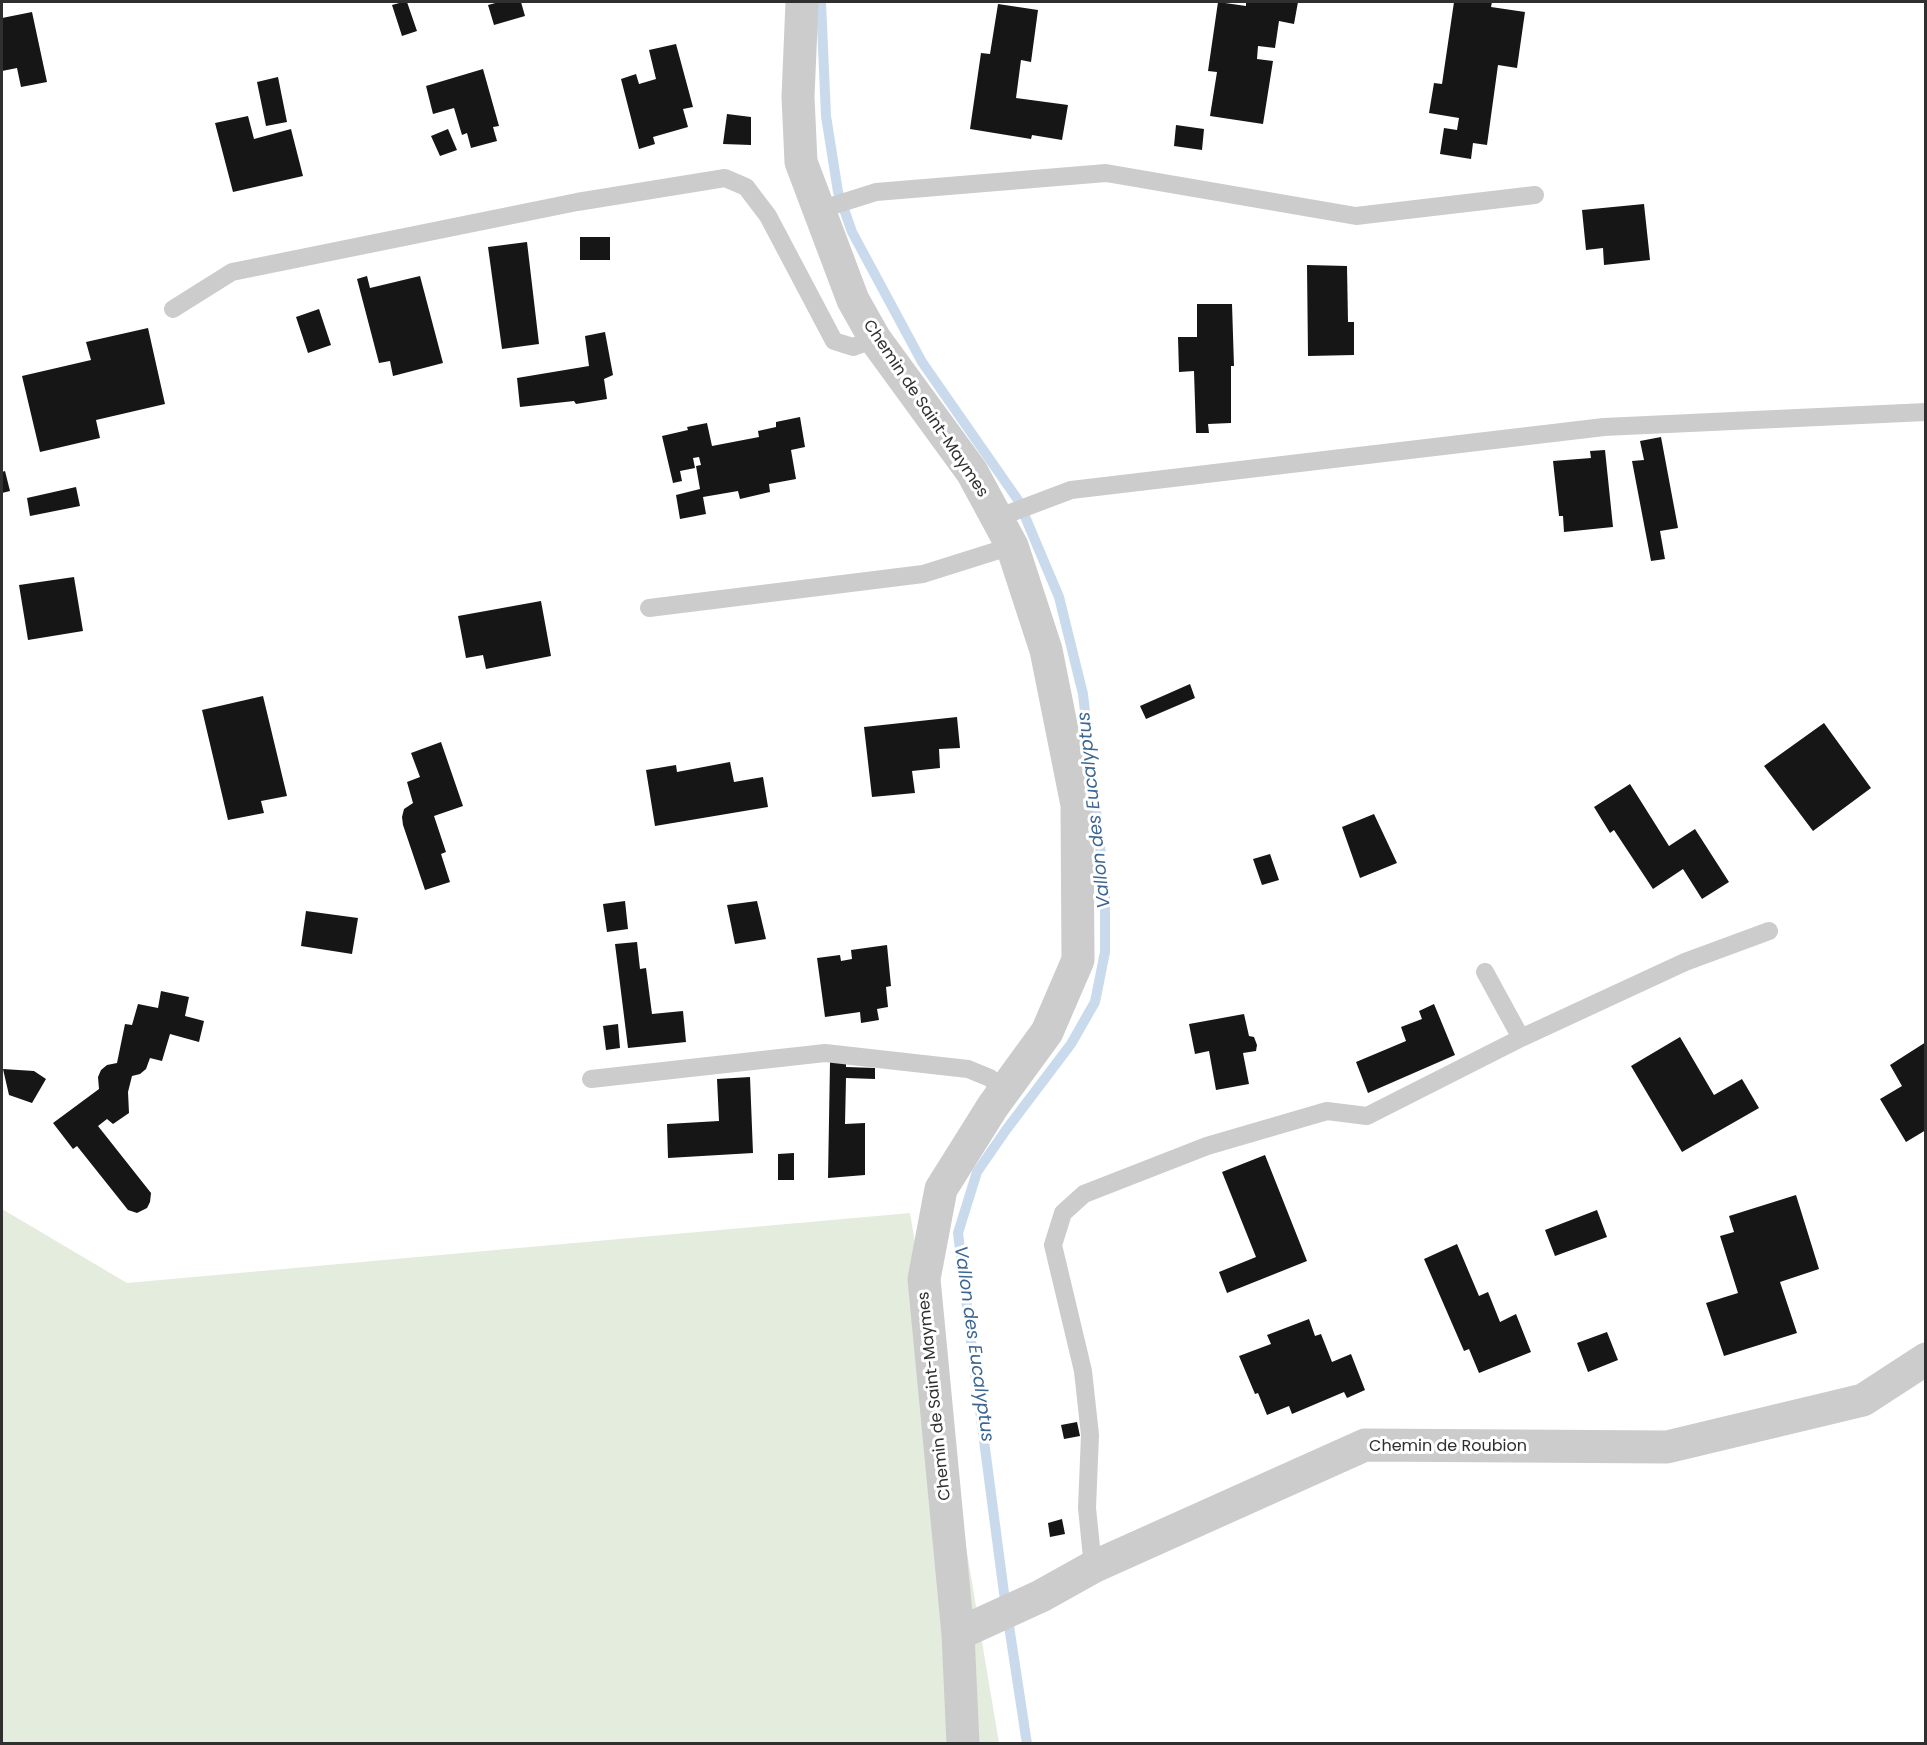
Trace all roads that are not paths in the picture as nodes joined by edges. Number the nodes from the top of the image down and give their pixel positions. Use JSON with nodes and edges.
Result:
{"nodes":[{"id":1,"x":802,"y":2,"type":"edge"},
{"id":2,"x":1535,"y":195,"type":"dead end"},
{"id":3,"x":819,"y":210,"type":"junction"},
{"id":4,"x":173,"y":309,"type":"dead end"},
{"id":5,"x":875,"y":339,"type":"junction"},
{"id":6,"x":1926,"y":412,"type":"edge"},
{"id":7,"x":1004,"y":532,"type":"junction"},
{"id":8,"x":649,"y":608,"type":"dead end"},
{"id":9,"x":1769,"y":931,"type":"dead end"},
{"id":10,"x":1485,"y":972,"type":"dead end"},
{"id":11,"x":1521,"y":1038,"type":"junction"},
{"id":12,"x":591,"y":1079,"type":"dead end"},
{"id":13,"x":1004,"y":1092,"type":"junction"},
{"id":14,"x":1926,"y":1359,"type":"edge"},
{"id":15,"x":1093,"y":1567,"type":"junction"},
{"id":16,"x":958,"y":1634,"type":"junction"},
{"id":17,"x":963,"y":1743,"type":"edge"}],
"edges":[{"from":1,"to":3,"type":"street","name":"Chemin de Saint-Maymes"},
{"from":2,"to":3,"type":"lane"},
{"from":3,"to":5,"type":"street","name":"Chemin de Saint-Maymes"},
{"from":4,"to":5,"type":"lane"},
{"from":5,"to":7,"type":"street","name":"Chemin de Saint-Maymes"},
{"from":6,"to":7,"type":"lane"},
{"from":7,"to":8,"type":"lane"},
{"from":7,"to":13,"type":"street","name":"Chemin de Saint-Maymes"},
{"from":9,"to":11,"type":"lane"},
{"from":10,"to":11,"type":"lane"},
{"from":11,"to":15,"type":"lane"},
{"from":12,"to":13,"type":"lane"},
{"from":13,"to":16,"type":"street","name":"Chemin de Saint-Maymes"},
{"from":14,"to":15,"type":"street","name":"Chemin de Roubion"},
{"from":15,"to":16,"type":"street","name":"Chemin de Roubion"},
{"from":16,"to":17,"type":"street","name":"Chemin de Saint-Maymes"}]}
